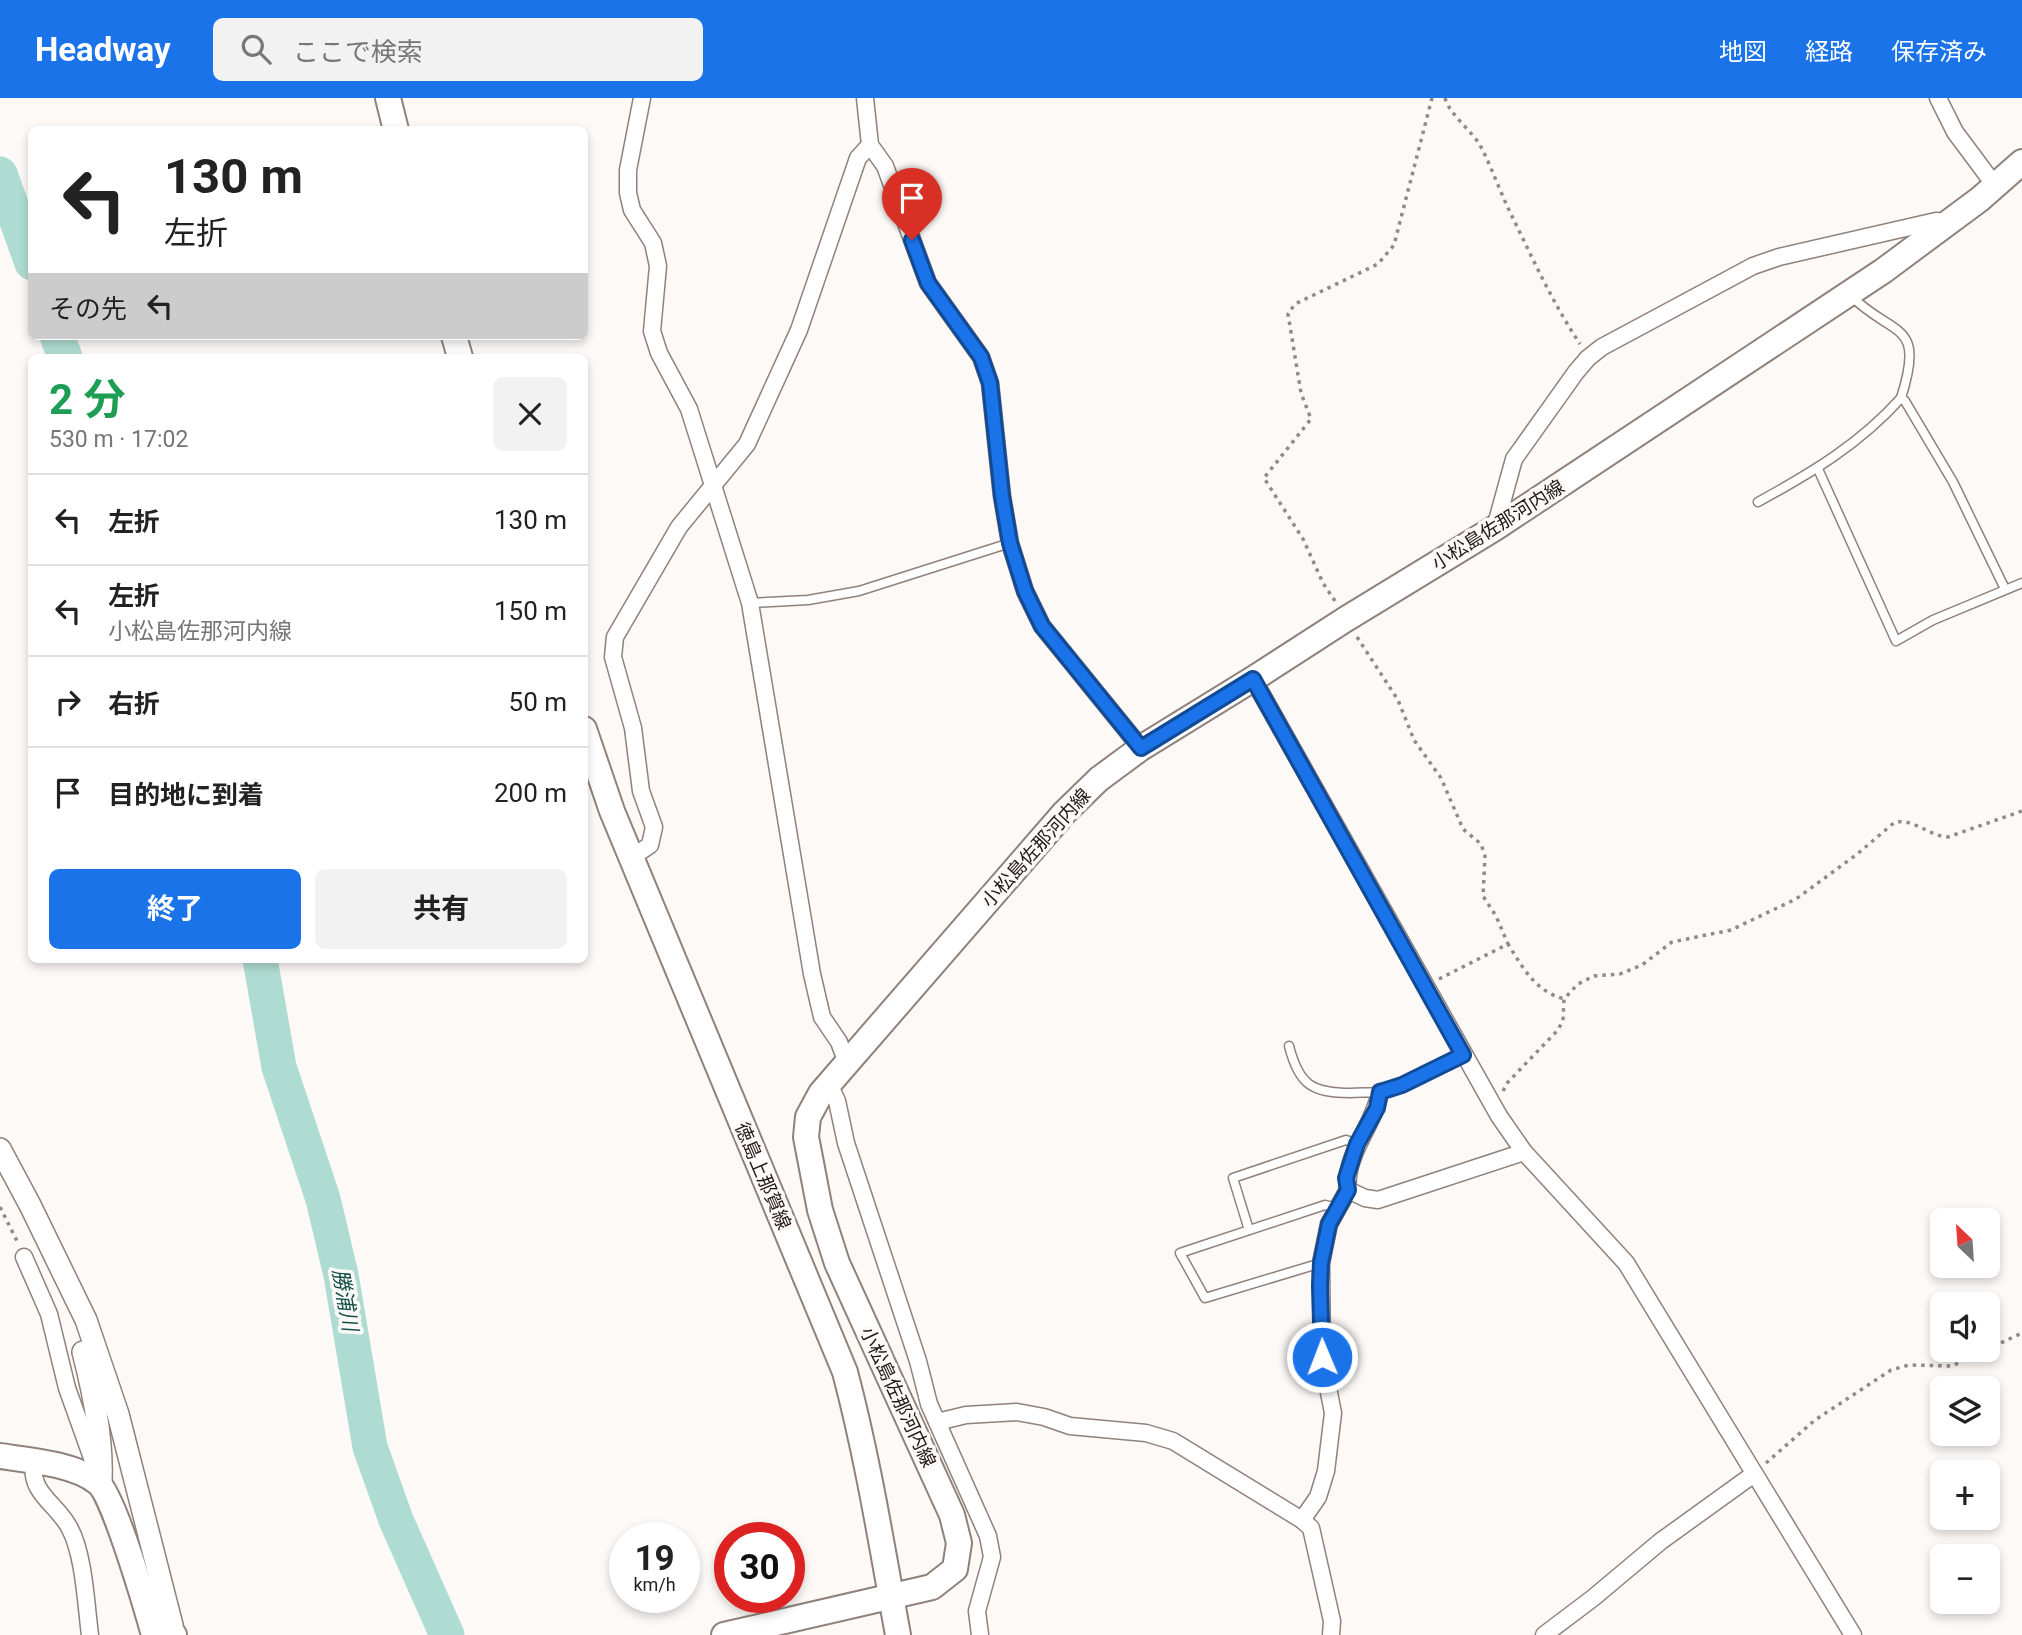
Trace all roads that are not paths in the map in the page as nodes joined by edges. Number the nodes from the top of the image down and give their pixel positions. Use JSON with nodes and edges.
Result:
{"nodes":[{"id":1,"x":388,"y":98,"type":"edge"},
{"id":2,"x":642,"y":98,"type":"edge"},
{"id":3,"x":865,"y":98,"type":"edge"},
{"id":4,"x":1938,"y":98,"type":"edge"},
{"id":5,"x":395,"y":126,"type":"edge"},
{"id":6,"x":870,"y":145,"type":"junction"},
{"id":7,"x":2022,"y":162,"type":"edge"},
{"id":8,"x":1996,"y":187,"type":"junction"},
{"id":9,"x":1949,"y":222,"type":"junction"},
{"id":10,"x":1849,"y":294,"type":"junction"},
{"id":11,"x":1901,"y":398,"type":"junction"},
{"id":12,"x":1818,"y":469,"type":"junction"},
{"id":13,"x":714,"y":485,"type":"junction"},
{"id":14,"x":1758,"y":502,"type":"dead end"},
{"id":15,"x":1495,"y":528,"type":"junction"},
{"id":16,"x":1010,"y":543,"type":"junction"},
{"id":17,"x":2022,"y":583,"type":"edge"},
{"id":18,"x":2005,"y":589,"type":"junction"},
{"id":19,"x":750,"y":603,"type":"junction"},
{"id":20,"x":1253,"y":679,"type":"junction"},
{"id":21,"x":588,"y":741,"type":"edge"},
{"id":22,"x":1141,"y":748,"type":"junction"},
{"id":23,"x":631,"y":858,"type":"junction"},
{"id":24,"x":1289,"y":1046,"type":"dead end"},
{"id":25,"x":1463,"y":1055,"type":"junction"},
{"id":26,"x":847,"y":1063,"type":"junction"},
{"id":27,"x":829,"y":1084,"type":"junction"},
{"id":28,"x":1380,"y":1092,"type":"junction"},
{"id":29,"x":1357,"y":1144,"type":"junction"},
{"id":30,"x":0,"y":1149,"type":"edge"},
{"id":31,"x":1524,"y":1152,"type":"junction"},
{"id":32,"x":1348,"y":1190,"type":"junction"},
{"id":33,"x":1338,"y":1208,"type":"junction"},
{"id":34,"x":1249,"y":1230,"type":"junction"},
{"id":35,"x":24,"y":1257,"type":"road end"},
{"id":36,"x":56,"y":1259,"type":"junction"},
{"id":37,"x":1321,"y":1263,"type":"junction"},
{"id":38,"x":937,"y":1422,"type":"junction"},
{"id":39,"x":0,"y":1455,"type":"edge"},
{"id":40,"x":34,"y":1462,"type":"junction"},
{"id":41,"x":1754,"y":1474,"type":"junction"},
{"id":42,"x":101,"y":1484,"type":"junction"},
{"id":43,"x":1302,"y":1520,"type":"junction"},
{"id":44,"x":891,"y":1598,"type":"junction"},
{"id":45,"x":167,"y":1634,"type":"edge"},
{"id":46,"x":90,"y":1635,"type":"edge"},
{"id":47,"x":724,"y":1635,"type":"edge"},
{"id":48,"x":898,"y":1635,"type":"edge"},
{"id":49,"x":980,"y":1635,"type":"edge"},
{"id":50,"x":1331,"y":1635,"type":"edge"},
{"id":51,"x":1544,"y":1635,"type":"edge"},
{"id":52,"x":1853,"y":1635,"type":"edge"}],
"edges":[{"from":1,"to":5,"type":"main road"},
{"from":2,"to":13,"type":"street"},
{"from":3,"to":6,"type":"street"},
{"from":4,"to":8,"type":"street"},
{"from":6,"to":13,"type":"street"},
{"from":6,"to":16,"type":"street"},
{"from":7,"to":8,"type":"main road","name":"小松島佐那河内線"},
{"from":8,"to":9,"type":"main road","name":"小松島佐那河内線"},
{"from":9,"to":10,"type":"main road","name":"小松島佐那河内線"},
{"from":9,"to":15,"type":"street"},
{"from":10,"to":11,"type":"lane"},
{"from":10,"to":15,"type":"main road","name":"小松島佐那河内線"},
{"from":11,"to":12,"type":"lane"},
{"from":11,"to":18,"type":"lane"},
{"from":12,"to":14,"type":"lane"},
{"from":12,"to":18,"type":"lane"},
{"from":13,"to":19,"type":"street"},
{"from":13,"to":23,"type":"street"},
{"from":15,"to":20,"type":"main road","name":"小松島佐那河内線"},
{"from":16,"to":19,"type":"lane"},
{"from":16,"to":22,"type":"street"},
{"from":17,"to":18,"type":"lane"},
{"from":19,"to":26,"type":"street"},
{"from":20,"to":22,"type":"main road","name":"小松島佐那河内線"},
{"from":20,"to":25,"type":"street"},
{"from":21,"to":23,"type":"main road","name":"徳島上那賀線"},
{"from":22,"to":26,"type":"main road","name":"小松島佐那河内線"},
{"from":23,"to":44,"type":"main road","name":"徳島上那賀線"},
{"from":24,"to":28,"type":"lane"},
{"from":25,"to":28,"type":"lane"},
{"from":25,"to":31,"type":"street"},
{"from":26,"to":27,"type":"main road","name":"小松島佐那河内線"},
{"from":27,"to":38,"type":"street"},
{"from":27,"to":44,"type":"main road","name":"小松島佐那河内線"},
{"from":28,"to":29,"type":"street"},
{"from":29,"to":32,"type":"street"},
{"from":29,"to":34,"type":"lane"},
{"from":30,"to":36,"type":"street"},
{"from":31,"to":32,"type":"street"},
{"from":31,"to":41,"type":"street"},
{"from":32,"to":33,"type":"street"},
{"from":33,"to":34,"type":"lane"},
{"from":33,"to":37,"type":"street"},
{"from":34,"to":37,"type":"lane"},
{"from":35,"to":42,"type":"street"},
{"from":36,"to":42,"type":"street"},
{"from":36,"to":45,"type":"street"},
{"from":37,"to":43,"type":"street"},
{"from":38,"to":43,"type":"street"},
{"from":38,"to":49,"type":"street"},
{"from":39,"to":40,"type":"main road"},
{"from":40,"to":42,"type":"main road"},
{"from":40,"to":46,"type":"street"},
{"from":41,"to":51,"type":"street"},
{"from":41,"to":52,"type":"street"},
{"from":42,"to":45,"type":"main road"},
{"from":43,"to":50,"type":"street"},
{"from":44,"to":47,"type":"main road","name":"小松島佐那河内線"},
{"from":44,"to":48,"type":"main road","name":"徳島上那賀線"}]}
